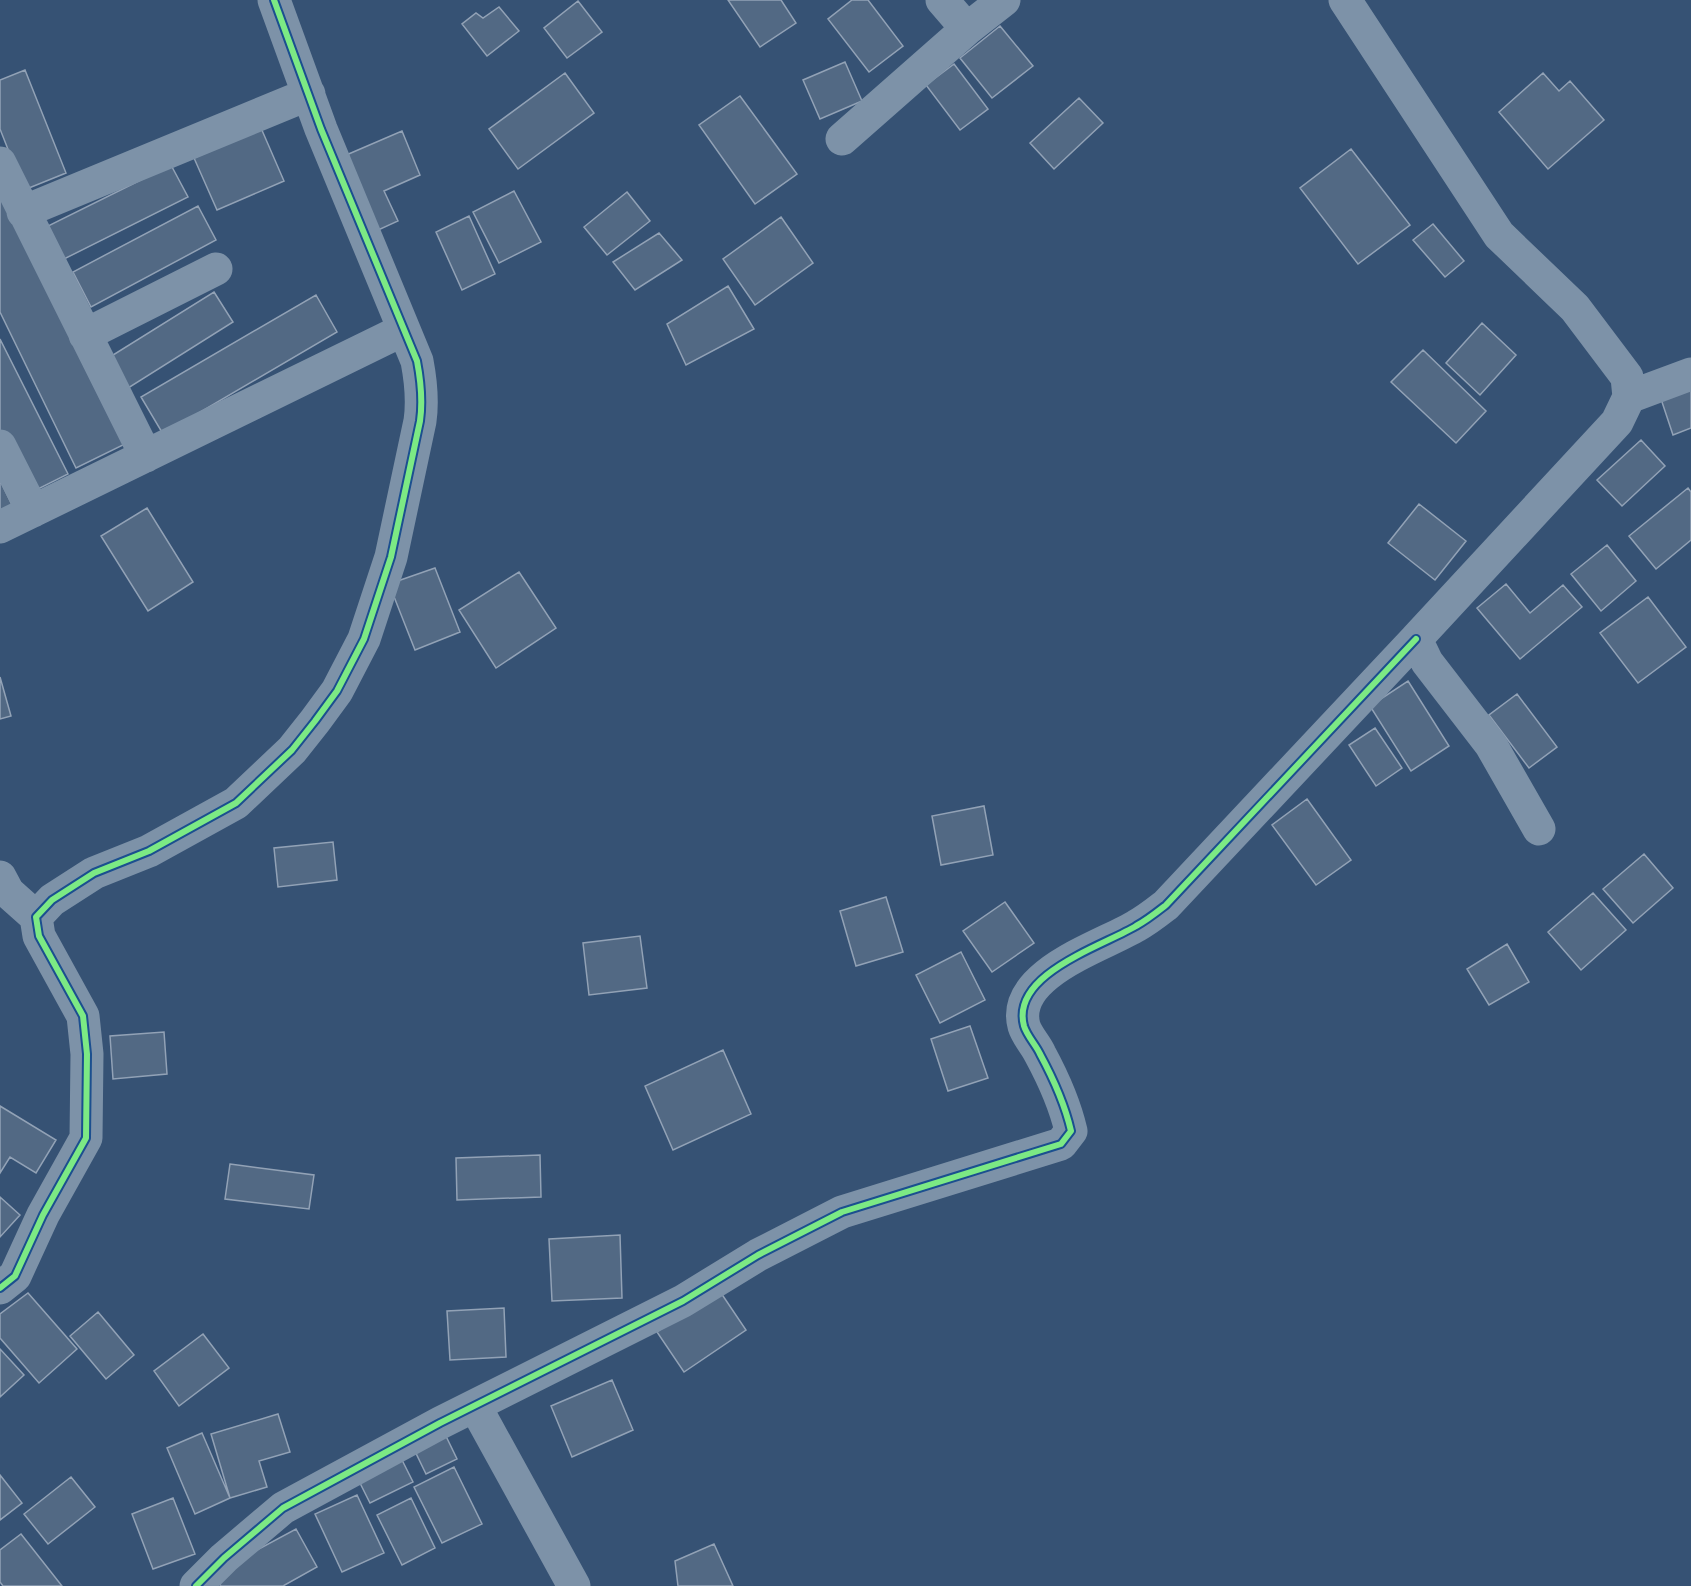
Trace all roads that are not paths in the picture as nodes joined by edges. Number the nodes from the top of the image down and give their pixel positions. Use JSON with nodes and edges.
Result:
{"nodes":[{"id":1,"x":274,"y":0,"type":"edge"},
{"id":2,"x":942,"y":0,"type":"edge"},
{"id":3,"x":1004,"y":0,"type":"edge"},
{"id":4,"x":1346,"y":0,"type":"edge"},
{"id":5,"x":967,"y":28,"type":"junction"},
{"id":6,"x":309,"y":94,"type":"junction"},
{"id":7,"x":842,"y":139,"type":"dead end"},
{"id":8,"x":0,"y":163,"type":"edge"},
{"id":9,"x":23,"y":212,"type":"junction"},
{"id":10,"x":216,"y":268,"type":"dead end"},
{"id":11,"x":403,"y":330,"type":"junction"},
{"id":12,"x":85,"y":335,"type":"junction"},
{"id":13,"x":1691,"y":374,"type":"edge"},
{"id":14,"x":1629,"y":397,"type":"junction"},
{"id":15,"x":0,"y":446,"type":"edge"},
{"id":16,"x":146,"y":456,"type":"junction"},
{"id":17,"x":33,"y":511,"type":"junction"},
{"id":18,"x":0,"y":527,"type":"edge"},
{"id":19,"x":1416,"y":639,"type":"junction"},
{"id":20,"x":1539,"y":829,"type":"dead end"},
{"id":21,"x":0,"y":877,"type":"edge"},
{"id":22,"x":36,"y":916,"type":"junction"},
{"id":23,"x":0,"y":1288,"type":"edge"},
{"id":24,"x":475,"y":1406,"type":"junction"},
{"id":25,"x":196,"y":1586,"type":"edge"},
{"id":26,"x":574,"y":1586,"type":"edge"}],
"edges":[{"from":1,"to":6,"type":"street"},
{"from":2,"to":5,"type":"street"},
{"from":3,"to":5,"type":"street"},
{"from":4,"to":14,"type":"street"},
{"from":5,"to":7,"type":"street"},
{"from":6,"to":9,"type":"street"},
{"from":6,"to":11,"type":"street"},
{"from":8,"to":9,"type":"street"},
{"from":9,"to":12,"type":"street"},
{"from":10,"to":12,"type":"street"},
{"from":11,"to":16,"type":"street"},
{"from":11,"to":22,"type":"street"},
{"from":12,"to":16,"type":"street"},
{"from":13,"to":14,"type":"street"},
{"from":14,"to":19,"type":"street"},
{"from":15,"to":17,"type":"street"},
{"from":16,"to":17,"type":"street"},
{"from":17,"to":18,"type":"street"},
{"from":19,"to":20,"type":"street"},
{"from":19,"to":24,"type":"street"},
{"from":21,"to":22,"type":"street"},
{"from":22,"to":23,"type":"street"},
{"from":24,"to":25,"type":"street"},
{"from":24,"to":26,"type":"street"}]}
